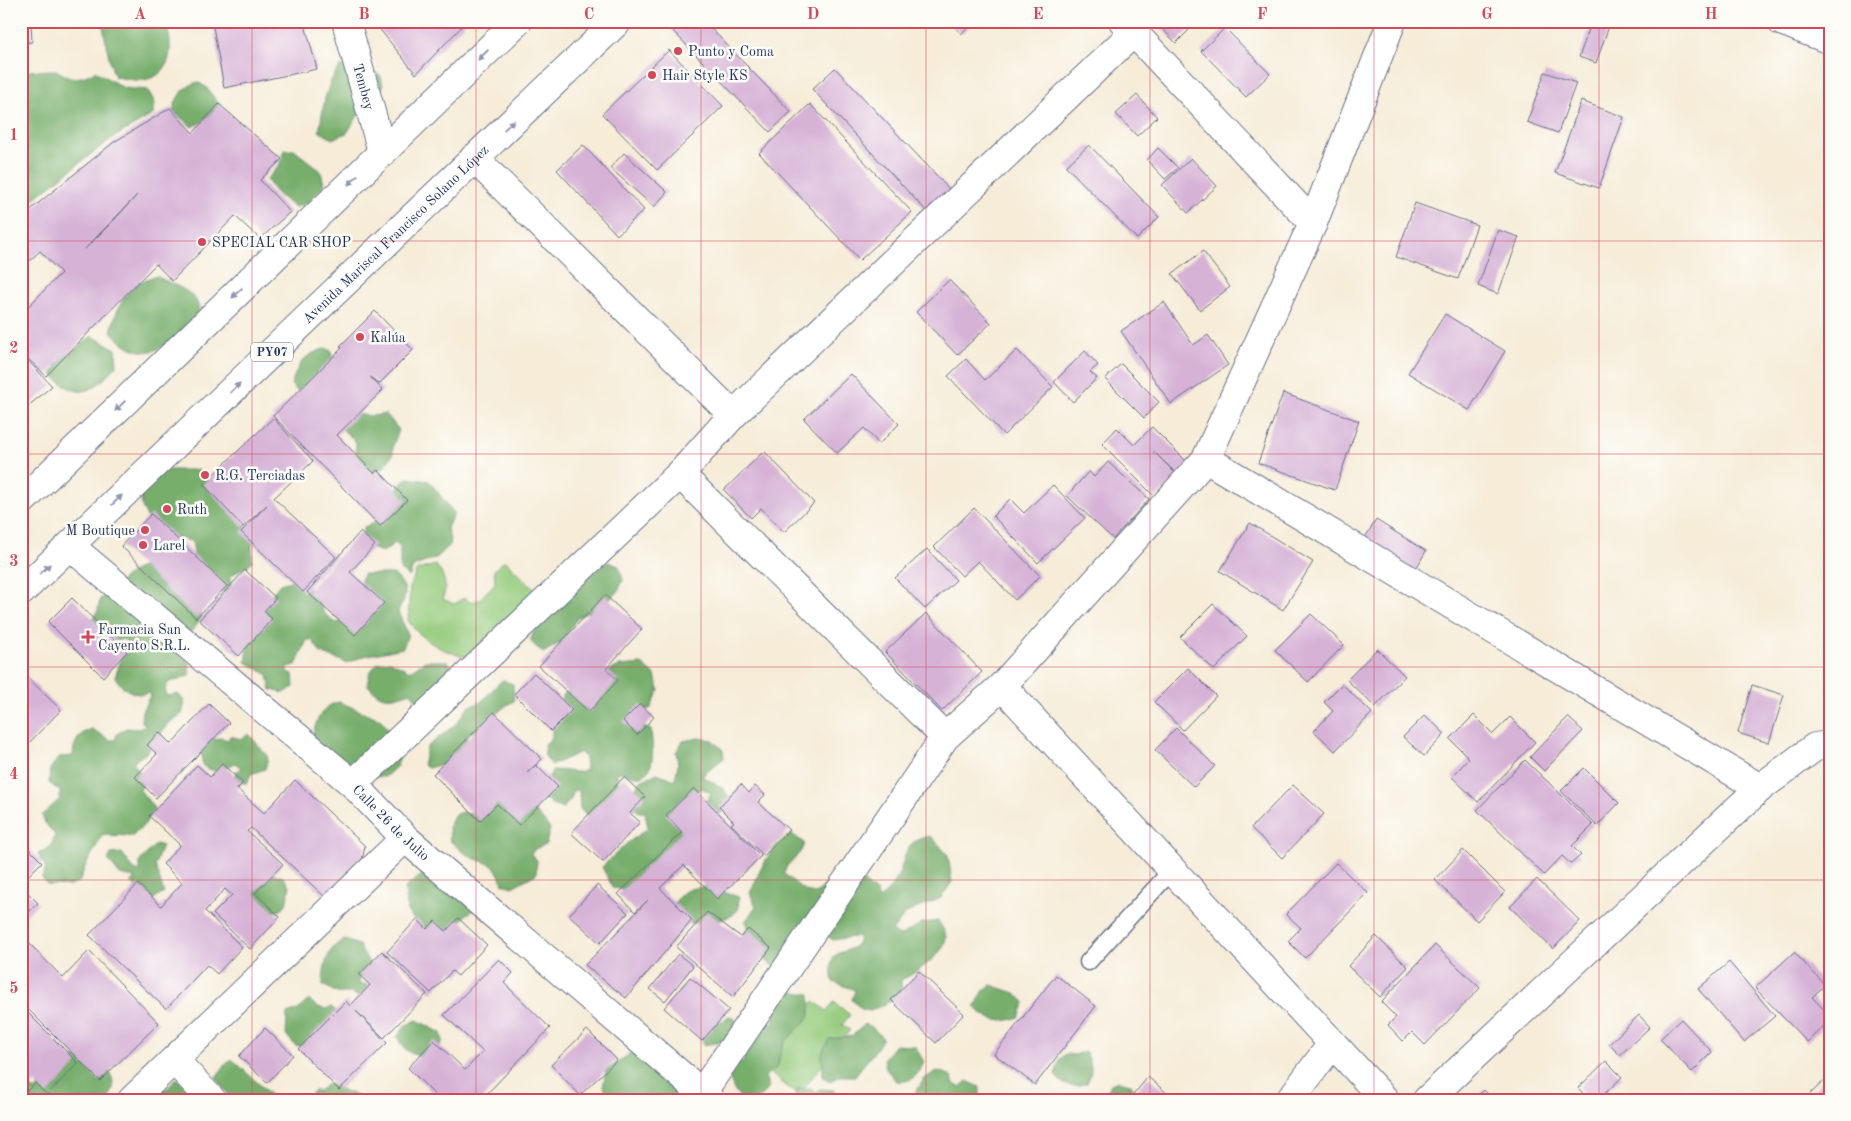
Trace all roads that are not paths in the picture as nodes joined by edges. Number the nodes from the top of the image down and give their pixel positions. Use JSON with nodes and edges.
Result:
{"nodes":[{"id":1,"x":346,"y":21,"type":"edge"},
{"id":2,"x":518,"y":21,"type":"edge"},
{"id":3,"x":618,"y":21,"type":"edge"},
{"id":4,"x":1392,"y":21,"type":"edge"},
{"id":5,"x":1781,"y":21,"type":"edge"},
{"id":6,"x":1128,"y":27,"type":"edge"},
{"id":7,"x":1830,"y":40,"type":"edge"},
{"id":8,"x":382,"y":152,"type":"junction"},
{"id":9,"x":474,"y":158,"type":"junction"},
{"id":10,"x":1313,"y":223,"type":"junction"},
{"id":11,"x":733,"y":415,"type":"junction"},
{"id":12,"x":1206,"y":459,"type":"junction"},
{"id":13,"x":680,"y":474,"type":"junction"},
{"id":14,"x":21,"y":502,"type":"edge"},
{"id":15,"x":70,"y":546,"type":"junction"},
{"id":16,"x":21,"y":592,"type":"edge"},
{"id":17,"x":1002,"y":686,"type":"junction"},
{"id":18,"x":945,"y":737,"type":"junction"},
{"id":19,"x":1830,"y":745,"type":"edge"},
{"id":20,"x":353,"y":784,"type":"junction"},
{"id":21,"x":1760,"y":788,"type":"junction"},
{"id":22,"x":405,"y":838,"type":"junction"},
{"id":23,"x":1172,"y":870,"type":"junction"},
{"id":24,"x":1088,"y":962,"type":"dead end"},
{"id":25,"x":1332,"y":1044,"type":"junction"},
{"id":26,"x":175,"y":1061,"type":"junction"},
{"id":27,"x":703,"y":1097,"type":"edge"},
{"id":28,"x":132,"y":1100,"type":"edge"},
{"id":29,"x":212,"y":1100,"type":"edge"},
{"id":30,"x":1290,"y":1100,"type":"edge"},
{"id":31,"x":1385,"y":1100,"type":"edge"},
{"id":32,"x":1428,"y":1100,"type":"edge"}],
"edges":[{"from":1,"to":8,"type":"street","name":"Tembey"},
{"from":2,"to":8,"type":"street","one_way":true},
{"from":9,"to":3,"type":"street","name":"Avenida Mariscal Francisco Solano López","number":"PY07","one_way":true},
{"from":4,"to":10,"type":"street"},
{"from":5,"to":7,"type":"street"},
{"from":6,"to":10,"type":"street"},
{"from":6,"to":11,"type":"street"},
{"from":8,"to":14,"type":"street","one_way":true},
{"from":9,"to":11,"type":"street"},
{"from":15,"to":9,"type":"street","name":"Avenida Mariscal Francisco Solano López","number":"PY07","one_way":true},
{"from":10,"to":12,"type":"street"},
{"from":11,"to":13,"type":"street"},
{"from":12,"to":17,"type":"street"},
{"from":12,"to":21,"type":"street"},
{"from":13,"to":18,"type":"street"},
{"from":13,"to":20,"type":"street"},
{"from":16,"to":15,"type":"street","name":"Avenida Mariscal Francisco Solano López","number":"PY07","one_way":true},
{"from":15,"to":20,"type":"street","name":"Calle 26 de Julio"},
{"from":17,"to":18,"type":"street"},
{"from":17,"to":23,"type":"street"},
{"from":18,"to":27,"type":"street"},
{"from":19,"to":21,"type":"street"},
{"from":20,"to":22,"type":"street","name":"Calle 26 de Julio"},
{"from":21,"to":32,"type":"street"},
{"from":22,"to":26,"type":"street"},
{"from":22,"to":27,"type":"street","name":"Calle 26 de Julio"},
{"from":23,"to":24,"type":"lane"},
{"from":23,"to":25,"type":"street"},
{"from":25,"to":30,"type":"street"},
{"from":25,"to":31,"type":"street"},
{"from":26,"to":28,"type":"street"},
{"from":26,"to":29,"type":"street"}]}
